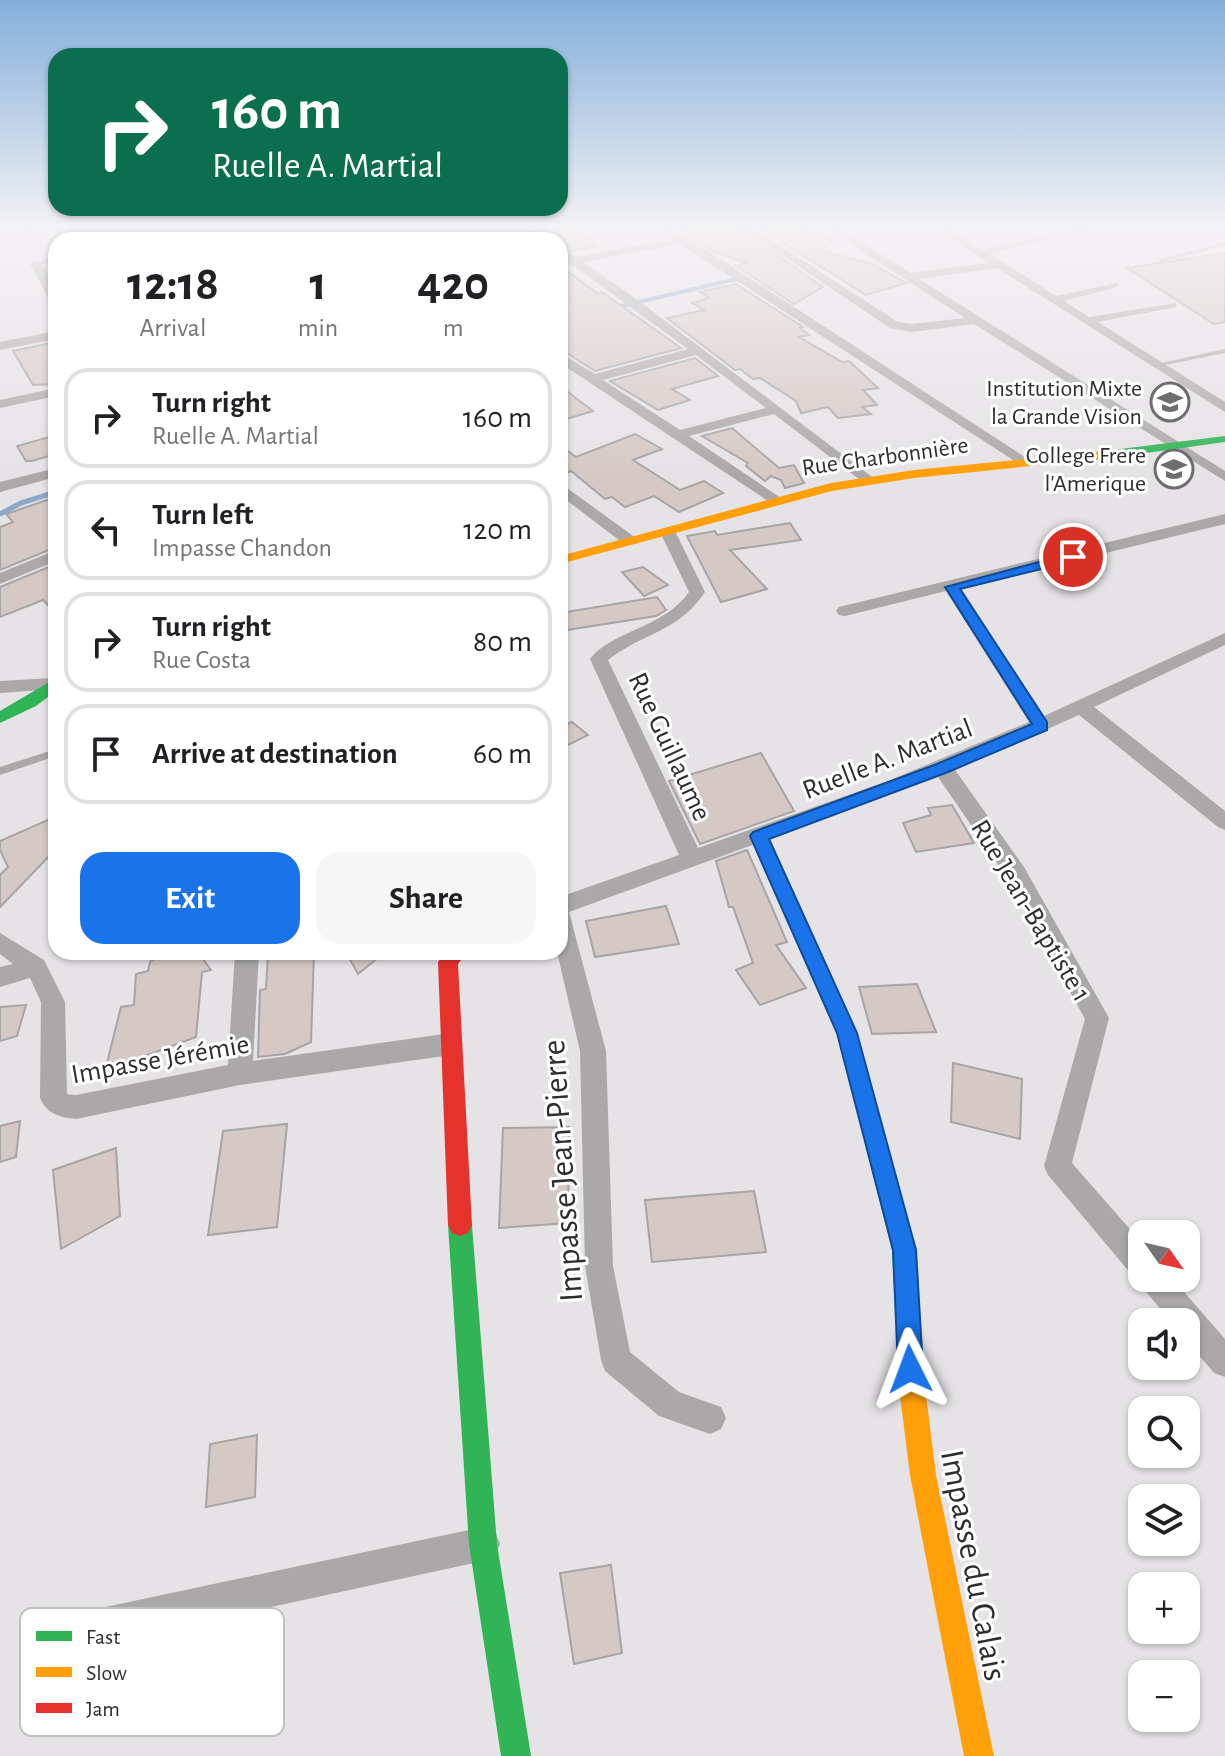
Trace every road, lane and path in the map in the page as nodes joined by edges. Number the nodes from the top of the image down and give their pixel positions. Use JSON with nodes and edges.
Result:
{"nodes":[{"id":1,"x":643,"y":310,"type":"edge"},
{"id":2,"x":789,"y":310,"type":"edge"},
{"id":3,"x":871,"y":310,"type":"edge"},
{"id":4,"x":960,"y":310,"type":"edge"},
{"id":5,"x":1068,"y":310,"type":"edge"},
{"id":6,"x":1145,"y":310,"type":"edge"},
{"id":7,"x":976,"y":320,"type":"junction"},
{"id":8,"x":1086,"y":321,"type":"junction"},
{"id":9,"x":48,"y":337,"type":"edge"},
{"id":10,"x":0,"y":346,"type":"edge"},
{"id":11,"x":697,"y":351,"type":"junction"},
{"id":12,"x":1225,"y":351,"type":"edge"},
{"id":13,"x":568,"y":362,"type":"edge"},
{"id":14,"x":1155,"y":365,"type":"junction"},
{"id":15,"x":592,"y":379,"type":"junction"},
{"id":16,"x":48,"y":394,"type":"edge"},
{"id":17,"x":0,"y":404,"type":"edge"},
{"id":18,"x":1225,"y":408,"type":"edge"},
{"id":19,"x":775,"y":410,"type":"junction"},
{"id":20,"x":680,"y":434,"type":"junction"},
{"id":21,"x":1225,"y":439,"type":"edge"},
{"id":22,"x":1177,"y":448,"type":"junction"},
{"id":23,"x":1024,"y":461,"type":"junction"},
{"id":24,"x":48,"y":474,"type":"edge"},
{"id":25,"x":1225,"y":477,"type":"edge"},
{"id":26,"x":869,"y":480,"type":"junction"},
{"id":27,"x":0,"y":487,"type":"edge"},
{"id":28,"x":568,"y":494,"type":"edge"},
{"id":29,"x":773,"y":498,"type":"junction"},
{"id":30,"x":1225,"y":519,"type":"edge"},
{"id":31,"x":668,"y":532,"type":"junction"},
{"id":32,"x":630,"y":541,"type":"junction"},
{"id":33,"x":568,"y":555,"type":"edge"},
{"id":34,"x":48,"y":558,"type":"edge"},
{"id":35,"x":0,"y":579,"type":"edge"},
{"id":36,"x":952,"y":587,"type":"junction"},
{"id":37,"x":845,"y":611,"type":"dead end"},
{"id":38,"x":1225,"y":638,"type":"edge"},
{"id":39,"x":48,"y":684,"type":"edge"},
{"id":40,"x":0,"y":687,"type":"edge"},
{"id":41,"x":48,"y":689,"type":"edge"},
{"id":42,"x":1079,"y":705,"type":"junction"},
{"id":43,"x":0,"y":718,"type":"edge"},
{"id":44,"x":1041,"y":726,"type":"junction"},
{"id":45,"x":48,"y":755,"type":"edge"},
{"id":46,"x":943,"y":768,"type":"junction"},
{"id":47,"x":0,"y":771,"type":"edge"},
{"id":48,"x":1225,"y":822,"type":"edge"},
{"id":49,"x":759,"y":836,"type":"junction"},
{"id":50,"x":691,"y":857,"type":"junction"},
{"id":51,"x":568,"y":903,"type":"edge"},
{"id":52,"x":0,"y":942,"type":"edge"},
{"id":53,"x":568,"y":949,"type":"edge"},
{"id":54,"x":247,"y":960,"type":"edge"},
{"id":55,"x":449,"y":960,"type":"edge"},
{"id":56,"x":36,"y":967,"type":"junction"},
{"id":57,"x":0,"y":977,"type":"edge"},
{"id":58,"x":451,"y":1044,"type":"junction"},
{"id":59,"x":240,"y":1074,"type":"junction"},
{"id":60,"x":1128,"y":1248,"type":"edge"},
{"id":61,"x":1165,"y":1292,"type":"edge"},
{"id":62,"x":1225,"y":1362,"type":"edge"},
{"id":63,"x":710,"y":1418,"type":"dead end"},
{"id":64,"x":483,"y":1544,"type":"junction"},
{"id":65,"x":184,"y":1608,"type":"edge"},
{"id":66,"x":977,"y":1748,"type":"edge"},
{"id":67,"x":516,"y":1756,"type":"edge"},
{"id":68,"x":1013,"y":1756,"type":"edge"}],
"edges":[{"from":1,"to":11,"type":"street"},
{"from":2,"to":23,"type":"street"},
{"from":3,"to":7,"type":"street"},
{"from":4,"to":7,"type":"street"},
{"from":5,"to":8,"type":"street"},
{"from":6,"to":8,"type":"street"},
{"from":7,"to":22,"type":"street"},
{"from":8,"to":14,"type":"street"},
{"from":9,"to":10,"type":"street"},
{"from":11,"to":15,"type":"street"},
{"from":11,"to":19,"type":"street"},
{"from":12,"to":14,"type":"lane"},
{"from":13,"to":15,"type":"street"},
{"from":14,"to":18,"type":"street"},
{"from":15,"to":20,"type":"street"},
{"from":16,"to":17,"type":"street"},
{"from":19,"to":20,"type":"street"},
{"from":19,"to":26,"type":"street"},
{"from":20,"to":29,"type":"street"},
{"from":21,"to":22,"type":"street","name":"Rue Charbonnière"},
{"from":22,"to":23,"type":"street","name":"Rue Charbonnière"},
{"from":22,"to":25,"type":"street"},
{"from":23,"to":26,"type":"street","name":"Rue Charbonnière"},
{"from":24,"to":27,"type":"street"},
{"from":26,"to":29,"type":"street","name":"Rue Charbonnière"},
{"from":28,"to":32,"type":"street"},
{"from":29,"to":31,"type":"street","name":"Rue Charbonnière"},
{"from":30,"to":36,"type":"street"},
{"from":31,"to":32,"type":"street","name":"Rue Charbonnière"},
{"from":31,"to":50,"type":"street","name":"Rue Guillaume"},
{"from":32,"to":33,"type":"street","name":"Rue Charbonnière"},
{"from":34,"to":35,"type":"street"},
{"from":36,"to":37,"type":"street"},
{"from":36,"to":44,"type":"street"},
{"from":38,"to":42,"type":"street","name":"Ruelle A. Martial"},
{"from":39,"to":40,"type":"street"},
{"from":41,"to":43,"type":"street"},
{"from":42,"to":44,"type":"street","name":"Ruelle A. Martial"},
{"from":42,"to":48,"type":"street"},
{"from":44,"to":46,"type":"street","name":"Ruelle A. Martial"},
{"from":45,"to":47,"type":"lane"},
{"from":46,"to":49,"type":"street","name":"Ruelle A. Martial"},
{"from":46,"to":60,"type":"street","name":"Rue Jean-Baptiste 1"},
{"from":49,"to":50,"type":"street","name":"Ruelle A. Martial"},
{"from":49,"to":66,"type":"street","name":"Impasse du Calais"},
{"from":50,"to":51,"type":"street","name":"Ruelle A. Martial"},
{"from":52,"to":56,"type":"street"},
{"from":53,"to":63,"type":"street","name":"Impasse Jean-Pierre"},
{"from":54,"to":59,"type":"street"},
{"from":55,"to":58,"type":"street"},
{"from":56,"to":57,"type":"street"},
{"from":56,"to":59,"type":"street","name":"Impasse Jérémie"},
{"from":58,"to":59,"type":"street","name":"Impasse Jérémie"},
{"from":58,"to":64,"type":"street"},
{"from":61,"to":62,"type":"street"},
{"from":64,"to":65,"type":"street"},
{"from":64,"to":67,"type":"street"},
{"from":66,"to":68,"type":"street"}]}
